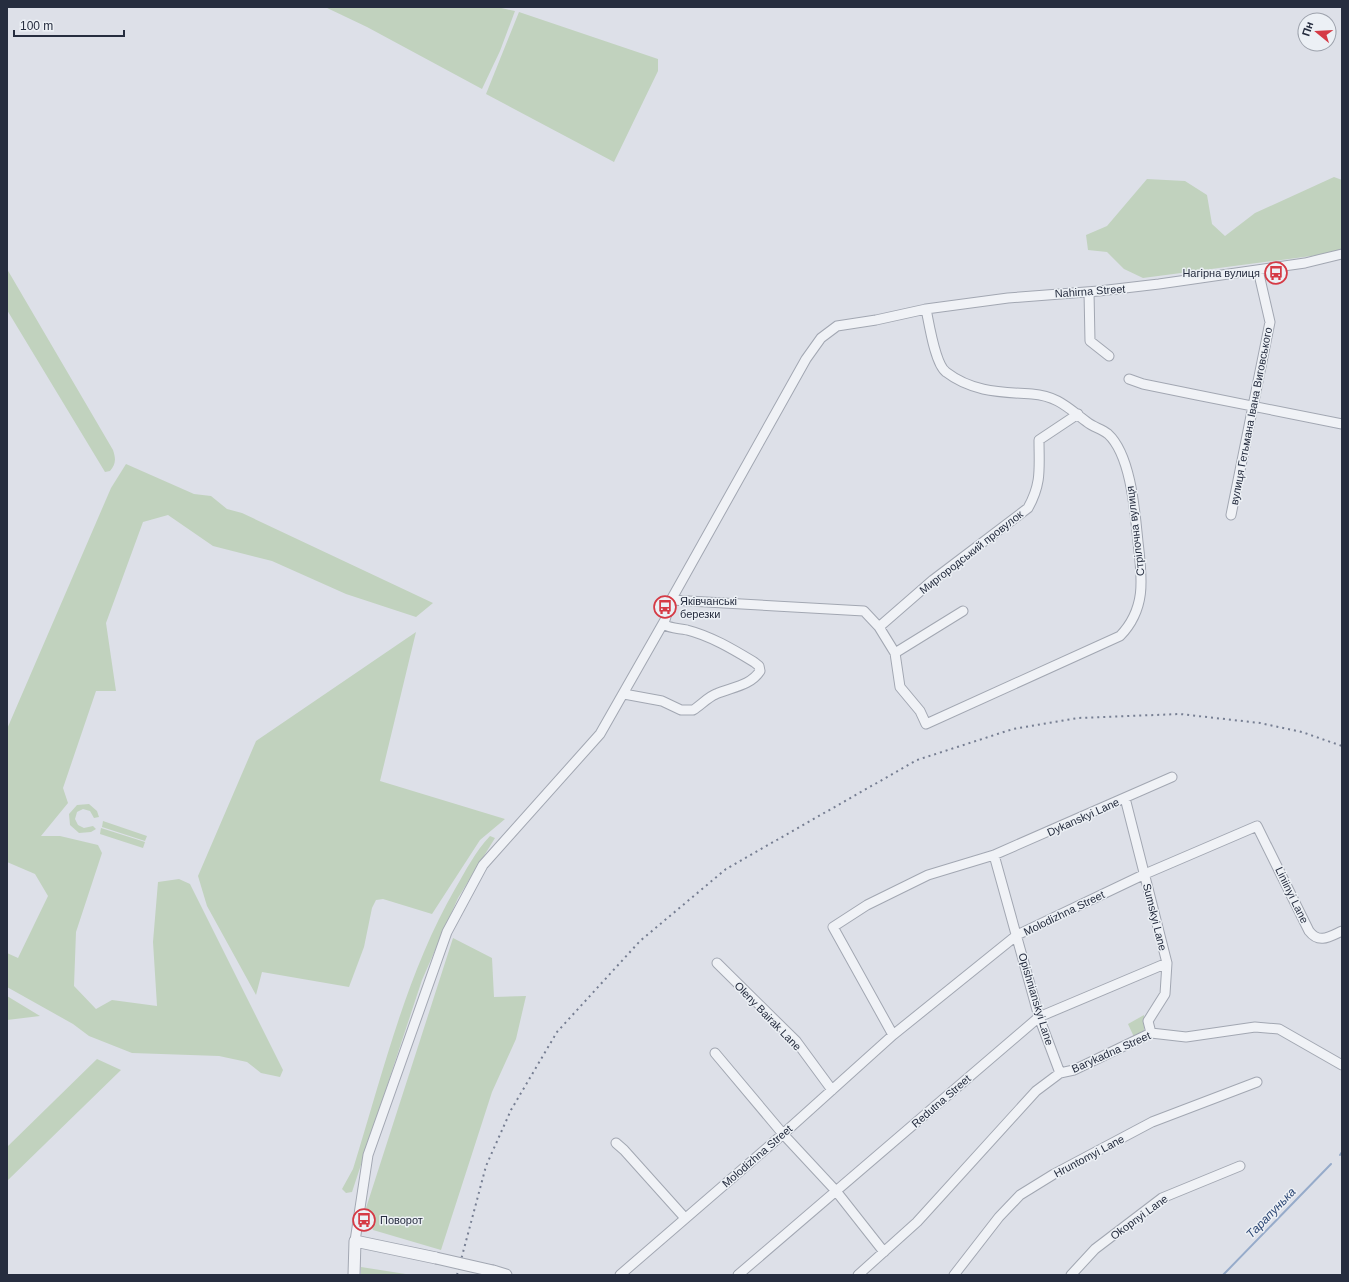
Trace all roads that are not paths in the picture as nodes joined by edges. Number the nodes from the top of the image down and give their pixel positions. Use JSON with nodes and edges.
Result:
{"nodes":[{"id":1,"x":1342,"y":254,"type":"edge"},
{"id":2,"x":1258,"y":270,"type":"junction"},
{"id":3,"x":1089,"y":292,"type":"junction"},
{"id":4,"x":926,"y":309,"type":"junction"},
{"id":5,"x":1109,"y":356,"type":"dead end"},
{"id":6,"x":1129,"y":379,"type":"dead end"},
{"id":7,"x":1253,"y":407,"type":"junction"},
{"id":8,"x":1078,"y":414,"type":"junction"},
{"id":9,"x":1342,"y":424,"type":"edge"},
{"id":10,"x":1231,"y":515,"type":"dead end"},
{"id":11,"x":671,"y":600,"type":"junction"},
{"id":12,"x":963,"y":611,"type":"dead end"},
{"id":13,"x":663,"y":624,"type":"junction"},
{"id":14,"x":879,"y":627,"type":"junction"},
{"id":15,"x":895,"y":653,"type":"junction"},
{"id":16,"x":624,"y":694,"type":"junction"},
{"id":17,"x":1172,"y":777,"type":"dead end"},
{"id":18,"x":1125,"y":798,"type":"junction"},
{"id":19,"x":1257,"y":826,"type":"joint"},
{"id":20,"x":994,"y":855,"type":"junction"},
{"id":21,"x":1144,"y":874,"type":"junction"},
{"id":22,"x":1342,"y":931,"type":"edge"},
{"id":23,"x":1017,"y":935,"type":"junction"},
{"id":24,"x":717,"y":963,"type":"dead end"},
{"id":25,"x":1167,"y":963,"type":"junction"},
{"id":26,"x":1039,"y":1017,"type":"junction"},
{"id":27,"x":1151,"y":1033,"type":"junction"},
{"id":28,"x":893,"y":1035,"type":"junction"},
{"id":29,"x":715,"y":1053,"type":"dead end"},
{"id":30,"x":1342,"y":1065,"type":"edge"},
{"id":31,"x":1060,"y":1073,"type":"junction"},
{"id":32,"x":1257,"y":1082,"type":"dead end"},
{"id":33,"x":832,"y":1090,"type":"junction"},
{"id":34,"x":783,"y":1134,"type":"junction"},
{"id":35,"x":616,"y":1143,"type":"dead end"},
{"id":36,"x":1240,"y":1166,"type":"dead end"},
{"id":37,"x":836,"y":1191,"type":"junction"},
{"id":38,"x":685,"y":1218,"type":"junction"},
{"id":39,"x":355,"y":1241,"type":"junction"},
{"id":40,"x":884,"y":1252,"type":"junction"},
{"id":41,"x":354,"y":1275,"type":"edge"},
{"id":42,"x":506,"y":1275,"type":"edge"},
{"id":43,"x":620,"y":1275,"type":"edge"},
{"id":44,"x":738,"y":1275,"type":"edge"},
{"id":45,"x":858,"y":1275,"type":"edge"},
{"id":46,"x":954,"y":1275,"type":"edge"},
{"id":47,"x":1071,"y":1275,"type":"edge"}],
"edges":[{"from":1,"to":2,"type":"street","name":"Nahirna Street"},
{"from":2,"to":3,"type":"street","name":"Nahirna Street"},
{"from":2,"to":7,"type":"street","name":"вулиця Гетьмана Івана Виговського"},
{"from":3,"to":4,"type":"street","name":"Nahirna Street"},
{"from":3,"to":5,"type":"street"},
{"from":4,"to":8,"type":"street","name":"Стрілочна вулиця"},
{"from":4,"to":11,"type":"street","name":"Nahirna Street"},
{"from":6,"to":7,"type":"street"},
{"from":7,"to":9,"type":"street"},
{"from":7,"to":10,"type":"street","name":"вулиця Гетьмана Івана Виговського"},
{"from":8,"to":14,"type":"street","name":"Миргородський провулок"},
{"from":8,"to":15,"type":"street","name":"Стрілочна вулиця"},
{"from":11,"to":13,"type":"street"},
{"from":11,"to":14,"type":"street"},
{"from":12,"to":15,"type":"street"},
{"from":13,"to":16,"type":"street"},
{"from":13,"to":16,"type":"street"},
{"from":14,"to":15,"type":"street"},
{"from":16,"to":39,"type":"street"},
{"from":17,"to":18,"type":"street","name":"Dykanskyi Lane"},
{"from":18,"to":20,"type":"street","name":"Dykanskyi Lane"},
{"from":18,"to":21,"type":"street","name":"Sumskyi Lane"},
{"from":19,"to":21,"type":"street","name":"Molodizhna Street"},
{"from":19,"to":22,"type":"street","name":"Liniinyi Lane"},
{"from":20,"to":23,"type":"street","name":"Opishnianskyi Lane"},
{"from":20,"to":28,"type":"street"},
{"from":21,"to":23,"type":"street","name":"Molodizhna Street"},
{"from":21,"to":25,"type":"street","name":"Sumskyi Lane"},
{"from":23,"to":26,"type":"street","name":"Opishnianskyi Lane"},
{"from":23,"to":28,"type":"street","name":"Molodizhna Street"},
{"from":24,"to":33,"type":"street","name":"Oleny Bairak Lane"},
{"from":25,"to":26,"type":"street","name":"Redutna Street"},
{"from":25,"to":27,"type":"street","name":"Sumskyi Lane"},
{"from":26,"to":31,"type":"street","name":"Opishnianskyi Lane"},
{"from":26,"to":37,"type":"street","name":"Redutna Street"},
{"from":27,"to":30,"type":"street","name":"Barykadna Street"},
{"from":27,"to":31,"type":"street","name":"Barykadna Street"},
{"from":28,"to":33,"type":"street","name":"Molodizhna Street"},
{"from":29,"to":34,"type":"street"},
{"from":31,"to":40,"type":"street","name":"Barykadna Street"},
{"from":32,"to":46,"type":"street","name":"Hruntomyi Lane"},
{"from":33,"to":34,"type":"street","name":"Molodizhna Street"},
{"from":34,"to":37,"type":"street"},
{"from":34,"to":38,"type":"street","name":"Molodizhna Street"},
{"from":35,"to":38,"type":"street"},
{"from":36,"to":47,"type":"street","name":"Okopnyi Lane"},
{"from":37,"to":40,"type":"street"},
{"from":37,"to":44,"type":"street","name":"Redutna Street"},
{"from":38,"to":43,"type":"street","name":"Molodizhna Street"},
{"from":39,"to":41,"type":"street"},
{"from":39,"to":42,"type":"street","bridge":true},
{"from":40,"to":45,"type":"street","name":"Barykadna Street"}]}
